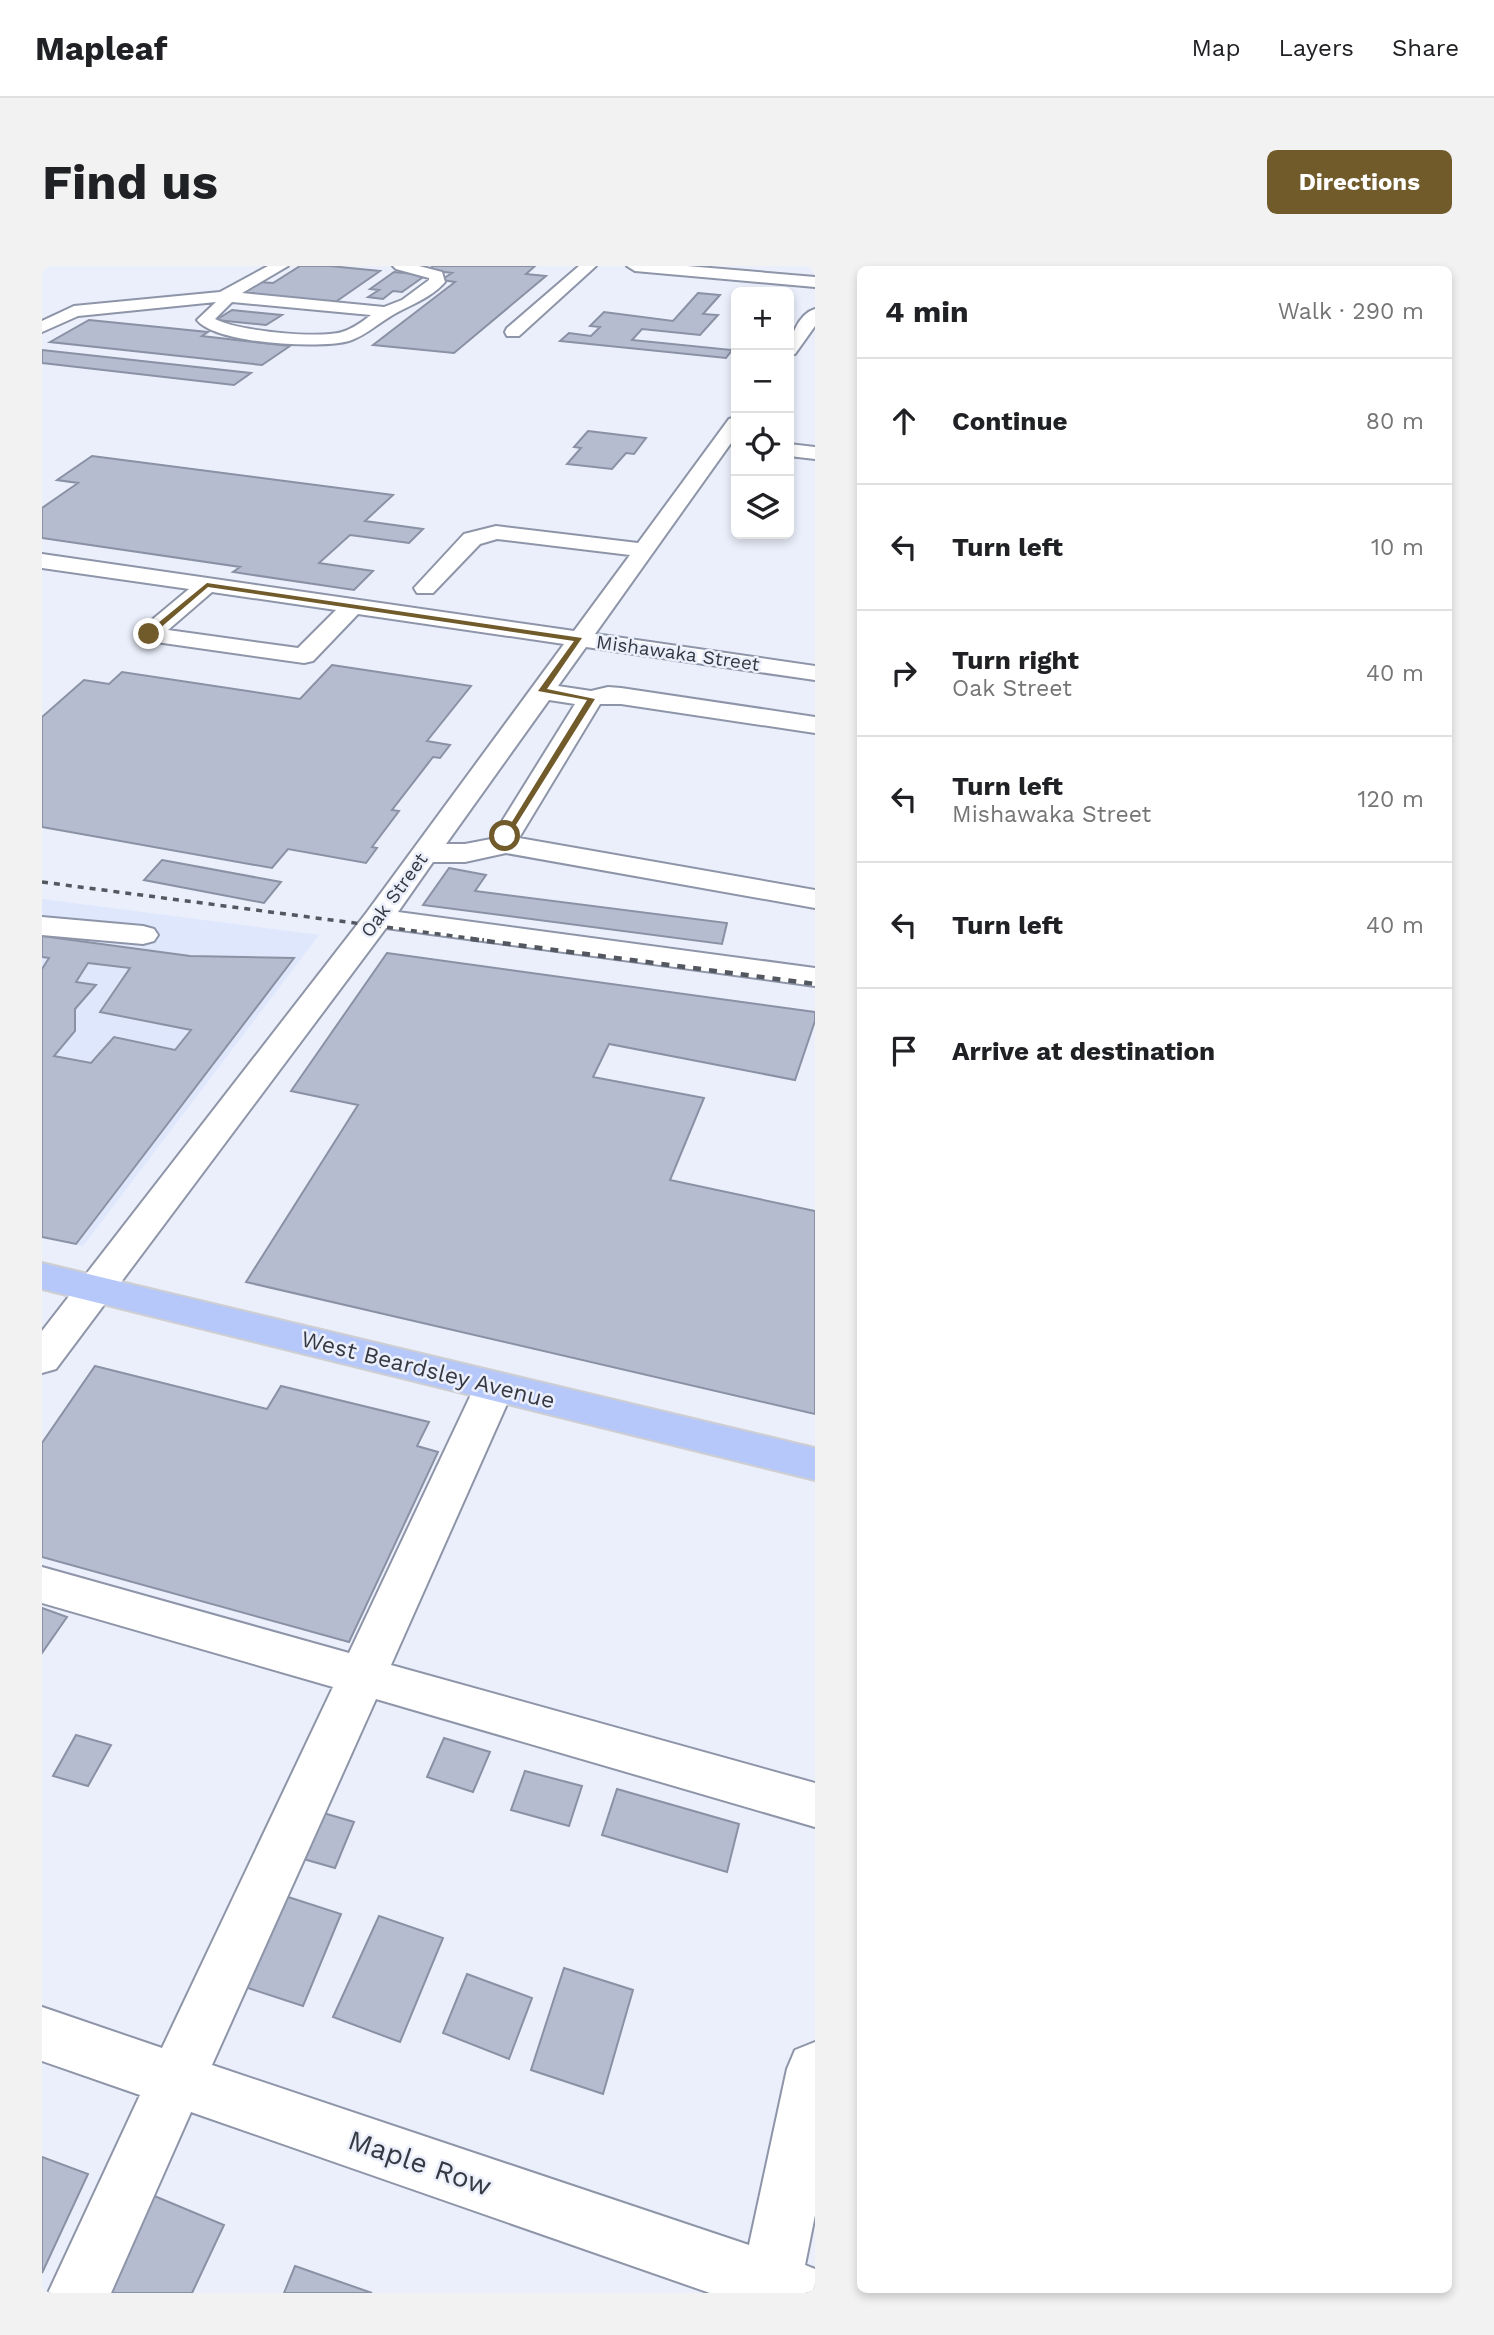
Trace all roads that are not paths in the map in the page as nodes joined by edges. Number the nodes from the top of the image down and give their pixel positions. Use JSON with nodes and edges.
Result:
{"nodes":[{"id":1,"x":280,"y":266,"type":"edge"},
{"id":2,"x":401,"y":266,"type":"edge"},
{"id":3,"x":588,"y":266,"type":"edge"},
{"id":4,"x":635,"y":266,"type":"edge"},
{"id":5,"x":815,"y":282,"type":"edge"},
{"id":6,"x":224,"y":296,"type":"junction"},
{"id":7,"x":386,"y":312,"type":"junction"},
{"id":8,"x":815,"y":314,"type":"edge"},
{"id":9,"x":42,"y":327,"type":"edge"},
{"id":10,"x":513,"y":332,"type":"dead end"},
{"id":11,"x":794,"y":343,"type":"edge"},
{"id":12,"x":731,"y":437,"type":"edge"},
{"id":13,"x":794,"y":451,"type":"edge"},
{"id":14,"x":815,"y":453,"type":"edge"},
{"id":15,"x":644,"y":550,"type":"junction"},
{"id":16,"x":42,"y":561,"type":"edge"},
{"id":17,"x":207,"y":585,"type":"junction"},
{"id":18,"x":425,"y":588,"type":"dead end"},
{"id":19,"x":353,"y":606,"type":"junction"},
{"id":20,"x":579,"y":639,"type":"junction"},
{"id":21,"x":815,"y":673,"type":"edge"},
{"id":22,"x":633,"y":681,"type":"junction"},
{"id":23,"x":542,"y":691,"type":"junction"},
{"id":24,"x":815,"y":695,"type":"edge"},
{"id":25,"x":592,"y":699,"type":"junction"},
{"id":26,"x":815,"y":725,"type":"edge"},
{"id":27,"x":506,"y":844,"type":"junction"},
{"id":28,"x":425,"y":853,"type":"junction"},
{"id":29,"x":815,"y":899,"type":"edge"},
{"id":30,"x":378,"y":918,"type":"junction"},
{"id":31,"x":42,"y":926,"type":"edge"},
{"id":32,"x":143,"y":935,"type":"dead end"},
{"id":33,"x":815,"y":976,"type":"edge"},
{"id":34,"x":42,"y":1276,"type":"edge"},
{"id":35,"x":93,"y":1288,"type":"junction"},
{"id":36,"x":42,"y":1359,"type":"edge"},
{"id":37,"x":495,"y":1386,"type":"junction"},
{"id":38,"x":815,"y":1464,"type":"edge"},
{"id":39,"x":42,"y":1585,"type":"edge"},
{"id":40,"x":362,"y":1676,"type":"junction"},
{"id":41,"x":815,"y":1805,"type":"edge"},
{"id":42,"x":42,"y":2034,"type":"edge"},
{"id":43,"x":815,"y":2069,"type":"edge"},
{"id":44,"x":177,"y":2080,"type":"junction"},
{"id":45,"x":779,"y":2290,"type":"edge"},
{"id":46,"x":79,"y":2293,"type":"edge"}],
"edges":[{"from":1,"to":6,"type":"street"},
{"from":2,"to":7,"type":"street"},
{"from":3,"to":10,"type":"street"},
{"from":4,"to":5,"type":"street"},
{"from":6,"to":7,"type":"street"},
{"from":6,"to":7,"type":"street"},
{"from":6,"to":9,"type":"street"},
{"from":8,"to":11,"type":"street"},
{"from":12,"to":15,"type":"street","name":"Oak Street"},
{"from":13,"to":14,"type":"street"},
{"from":15,"to":18,"type":"street"},
{"from":15,"to":20,"type":"street","name":"Oak Street"},
{"from":16,"to":17,"type":"street","name":"Mishawaka Street"},
{"from":17,"to":19,"type":"street","name":"Mishawaka Street"},
{"from":17,"to":19,"type":"street"},
{"from":19,"to":20,"type":"street","name":"Mishawaka Street"},
{"from":20,"to":21,"type":"street","name":"Mishawaka Street"},
{"from":20,"to":23,"type":"street","name":"Oak Street"},
{"from":22,"to":24,"type":"street"},
{"from":22,"to":25,"type":"street"},
{"from":22,"to":26,"type":"street"},
{"from":23,"to":25,"type":"street"},
{"from":23,"to":28,"type":"street","name":"Oak Street"},
{"from":25,"to":27,"type":"street"},
{"from":27,"to":28,"type":"street"},
{"from":27,"to":29,"type":"street"},
{"from":28,"to":30,"type":"street","name":"Oak Street"},
{"from":30,"to":33,"type":"street"},
{"from":30,"to":35,"type":"street","name":"Oak Street"},
{"from":31,"to":32,"type":"street"},
{"from":34,"to":35,"type":"main road","name":"West Beardsley Avenue"},
{"from":35,"to":36,"type":"street","name":"Oak Street"},
{"from":35,"to":37,"type":"main road","name":"West Beardsley Avenue"},
{"from":37,"to":38,"type":"main road","name":"West Beardsley Avenue"},
{"from":37,"to":40,"type":"street"},
{"from":39,"to":40,"type":"street"},
{"from":40,"to":41,"type":"street"},
{"from":40,"to":44,"type":"street"},
{"from":42,"to":44,"type":"street","name":"Maple Row"},
{"from":43,"to":45,"type":"street"},
{"from":44,"to":45,"type":"street","name":"Maple Row"},
{"from":44,"to":46,"type":"street"}]}
